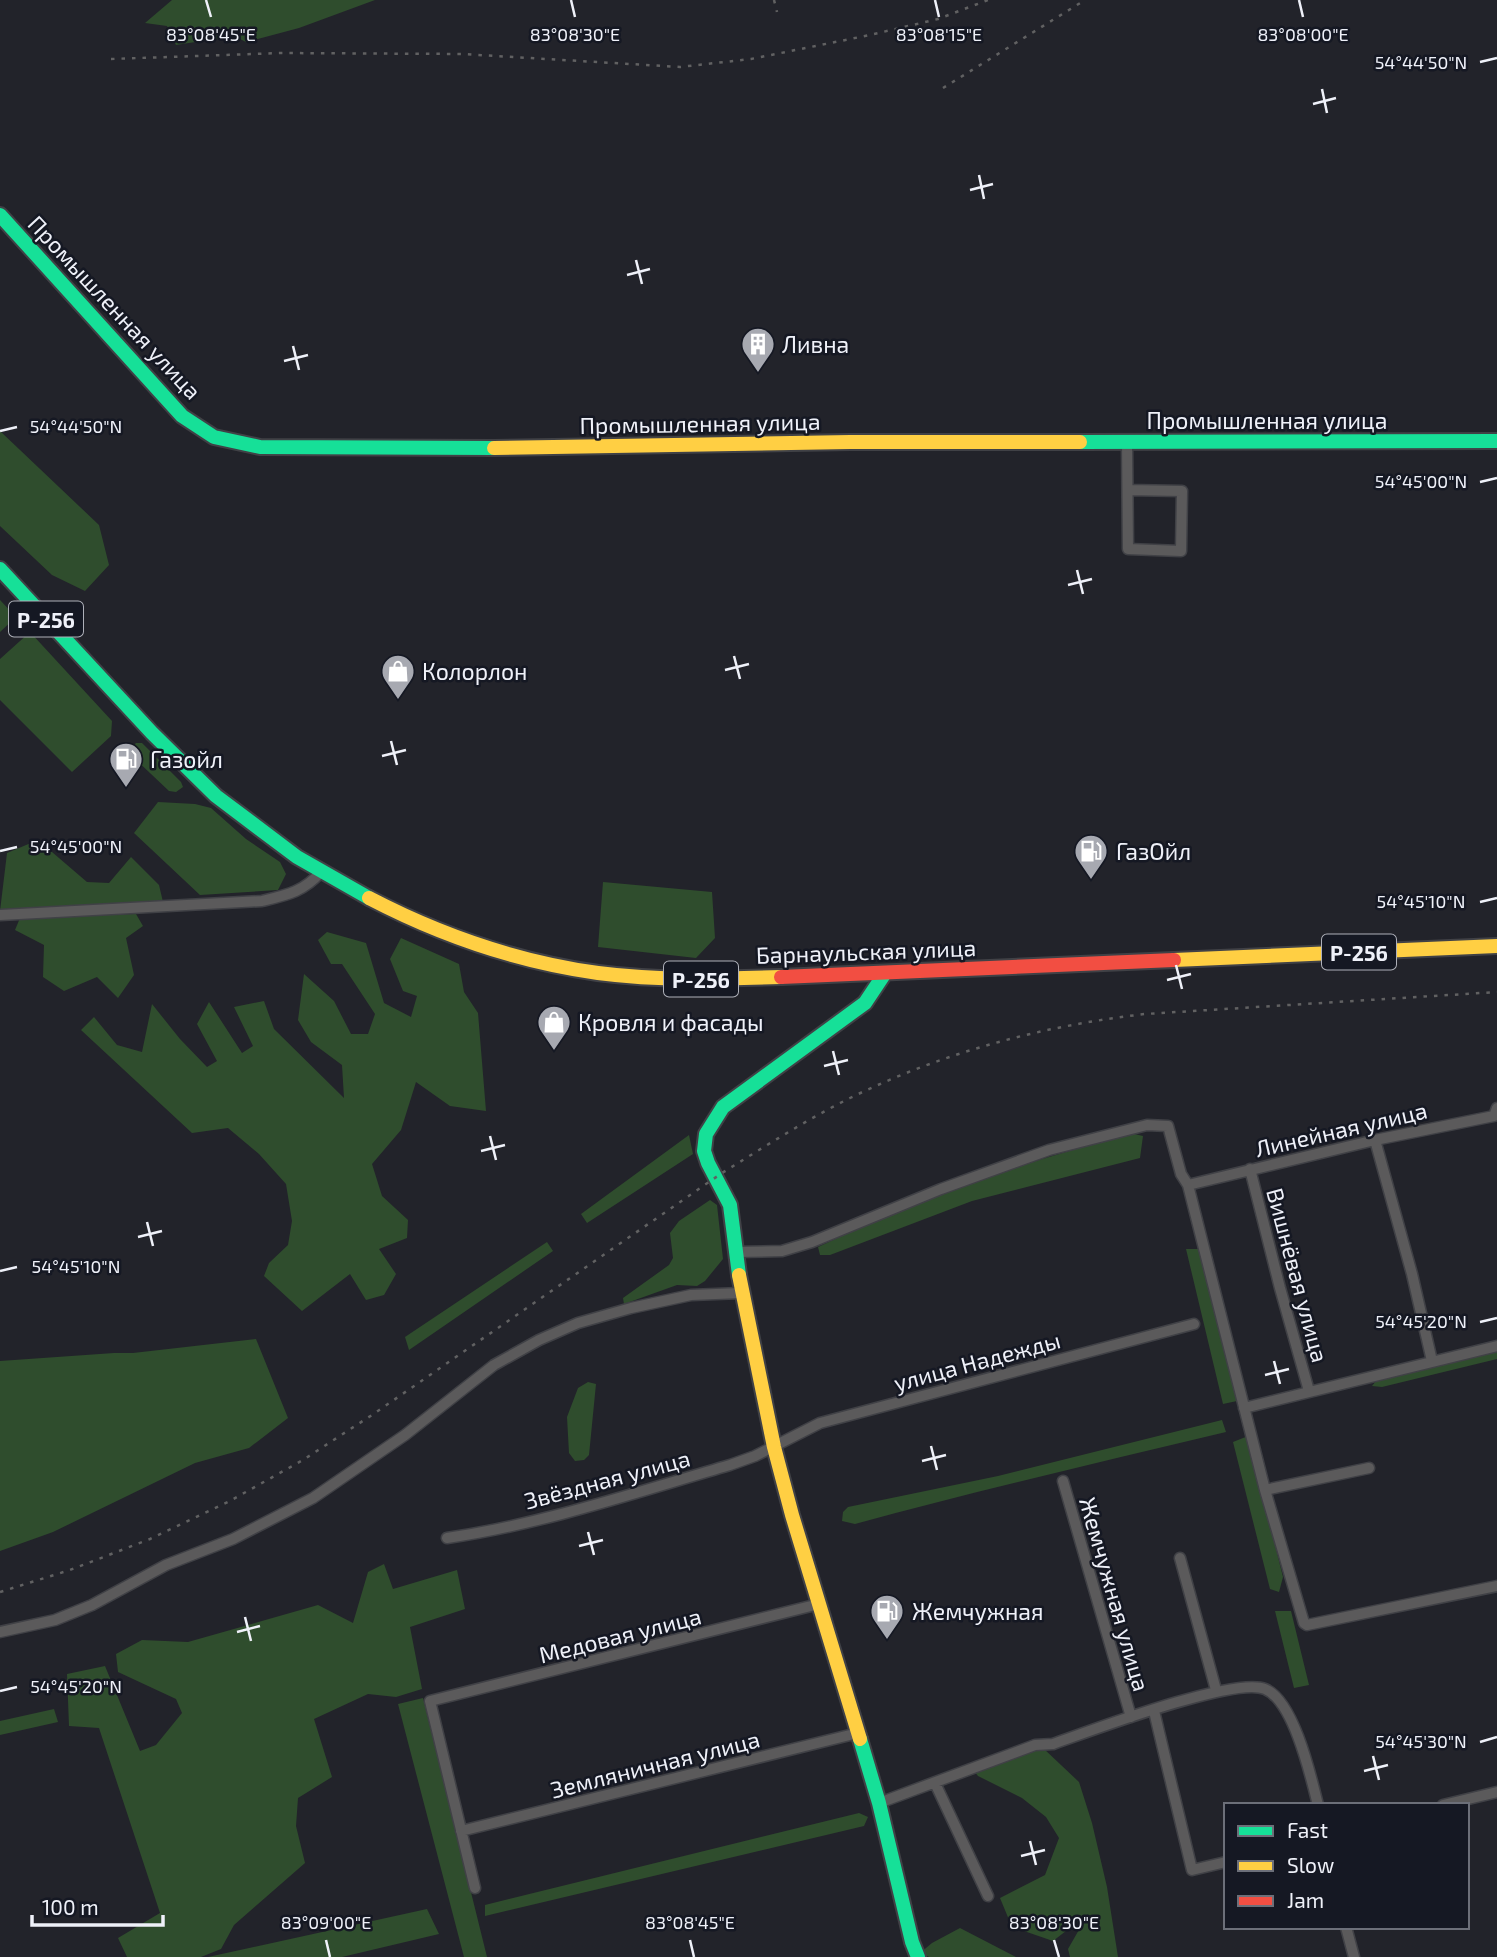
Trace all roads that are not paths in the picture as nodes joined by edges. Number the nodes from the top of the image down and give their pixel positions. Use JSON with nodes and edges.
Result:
{"nodes":[{"id":1,"x":0,"y":215,"type":"edge"},
{"id":2,"x":1497,"y":441,"type":"edge"},
{"id":3,"x":1128,"y":443,"type":"junction"},
{"id":4,"x":1128,"y":490,"type":"junction"},
{"id":5,"x":0,"y":569,"type":"edge"},
{"id":6,"x":321,"y":872,"type":"junction"},
{"id":7,"x":0,"y":915,"type":"edge"},
{"id":8,"x":1497,"y":946,"type":"edge"},
{"id":9,"x":885,"y":973,"type":"junction"},
{"id":10,"x":1496,"y":1116,"type":"edge"},
{"id":11,"x":1375,"y":1140,"type":"junction"},
{"id":12,"x":1250,"y":1169,"type":"junction"},
{"id":13,"x":1188,"y":1185,"type":"junction"},
{"id":14,"x":736,"y":1252,"type":"junction"},
{"id":15,"x":741,"y":1293,"type":"junction"},
{"id":16,"x":1194,"y":1324,"type":"dead end"},
{"id":17,"x":1497,"y":1346,"type":"edge"},
{"id":18,"x":1432,"y":1361,"type":"junction"},
{"id":19,"x":1309,"y":1391,"type":"junction"},
{"id":20,"x":1244,"y":1408,"type":"junction"},
{"id":21,"x":774,"y":1447,"type":"junction"},
{"id":22,"x":1369,"y":1468,"type":"dead end"},
{"id":23,"x":1063,"y":1481,"type":"dead end"},
{"id":24,"x":1265,"y":1490,"type":"junction"},
{"id":25,"x":447,"y":1538,"type":"dead end"},
{"id":26,"x":1180,"y":1558,"type":"dead end"},
{"id":27,"x":1497,"y":1586,"type":"edge"},
{"id":28,"x":819,"y":1604,"type":"junction"},
{"id":29,"x":0,"y":1632,"type":"edge"},
{"id":30,"x":1216,"y":1690,"type":"junction"},
{"id":31,"x":1153,"y":1711,"type":"junction"},
{"id":32,"x":1131,"y":1717,"type":"junction"},
{"id":33,"x":858,"y":1733,"type":"junction"},
{"id":34,"x":935,"y":1783,"type":"junction"},
{"id":35,"x":1497,"y":1792,"type":"edge"},
{"id":36,"x":879,"y":1802,"type":"junction"},
{"id":37,"x":1318,"y":1803,"type":"edge"},
{"id":38,"x":1451,"y":1803,"type":"edge"},
{"id":39,"x":461,"y":1831,"type":"junction"},
{"id":40,"x":1224,"y":1862,"type":"edge"},
{"id":41,"x":475,"y":1888,"type":"dead end"},
{"id":42,"x":988,"y":1896,"type":"dead end"},
{"id":43,"x":1347,"y":1929,"type":"edge"},
{"id":44,"x":918,"y":1957,"type":"edge"},
{"id":45,"x":1354,"y":1957,"type":"edge"}],
"edges":[{"from":1,"to":3,"type":"main road","name":"Промышленная улица"},
{"from":2,"to":3,"type":"main road","name":"Промышленная улица"},
{"from":3,"to":4,"type":"street"},
{"from":4,"to":4,"type":"street"},
{"from":5,"to":6,"type":"main road","name":"Барнаульская улица","number":"Р-256"},
{"from":6,"to":7,"type":"street"},
{"from":6,"to":9,"type":"main road","name":"Барнаульская улица","number":"Р-256"},
{"from":8,"to":9,"type":"main road","name":"Барнаульская улица","number":"Р-256"},
{"from":9,"to":14,"type":"main road"},
{"from":10,"to":11,"type":"street","name":"Линейная улица"},
{"from":11,"to":12,"type":"street","name":"Линейная улица"},
{"from":11,"to":18,"type":"street"},
{"from":12,"to":13,"type":"street","name":"Линейная улица"},
{"from":12,"to":19,"type":"street","name":"Вишнёвая улица"},
{"from":13,"to":14,"type":"street"},
{"from":13,"to":20,"type":"street"},
{"from":14,"to":15,"type":"main road"},
{"from":15,"to":21,"type":"main road"},
{"from":15,"to":29,"type":"street"},
{"from":16,"to":21,"type":"street","name":"улица Надежды"},
{"from":17,"to":18,"type":"street"},
{"from":18,"to":19,"type":"street"},
{"from":19,"to":20,"type":"street"},
{"from":20,"to":24,"type":"street"},
{"from":21,"to":25,"type":"street","name":"Звёздная улица"},
{"from":21,"to":28,"type":"main road"},
{"from":22,"to":24,"type":"street"},
{"from":23,"to":32,"type":"street","name":"Жемчужная улица"},
{"from":24,"to":27,"type":"street"},
{"from":26,"to":30,"type":"street"},
{"from":28,"to":33,"type":"main road"},
{"from":28,"to":39,"type":"street","name":"Медовая улица"},
{"from":30,"to":31,"type":"street"},
{"from":30,"to":37,"type":"street"},
{"from":31,"to":32,"type":"street"},
{"from":31,"to":40,"type":"street","name":"Жемчужная улица"},
{"from":32,"to":34,"type":"street"},
{"from":33,"to":36,"type":"main road"},
{"from":33,"to":39,"type":"street","name":"Земляничная улица"},
{"from":34,"to":36,"type":"street"},
{"from":34,"to":42,"type":"street"},
{"from":35,"to":38,"type":"street"},
{"from":36,"to":44,"type":"main road"},
{"from":39,"to":41,"type":"street"},
{"from":43,"to":45,"type":"street"}]}
